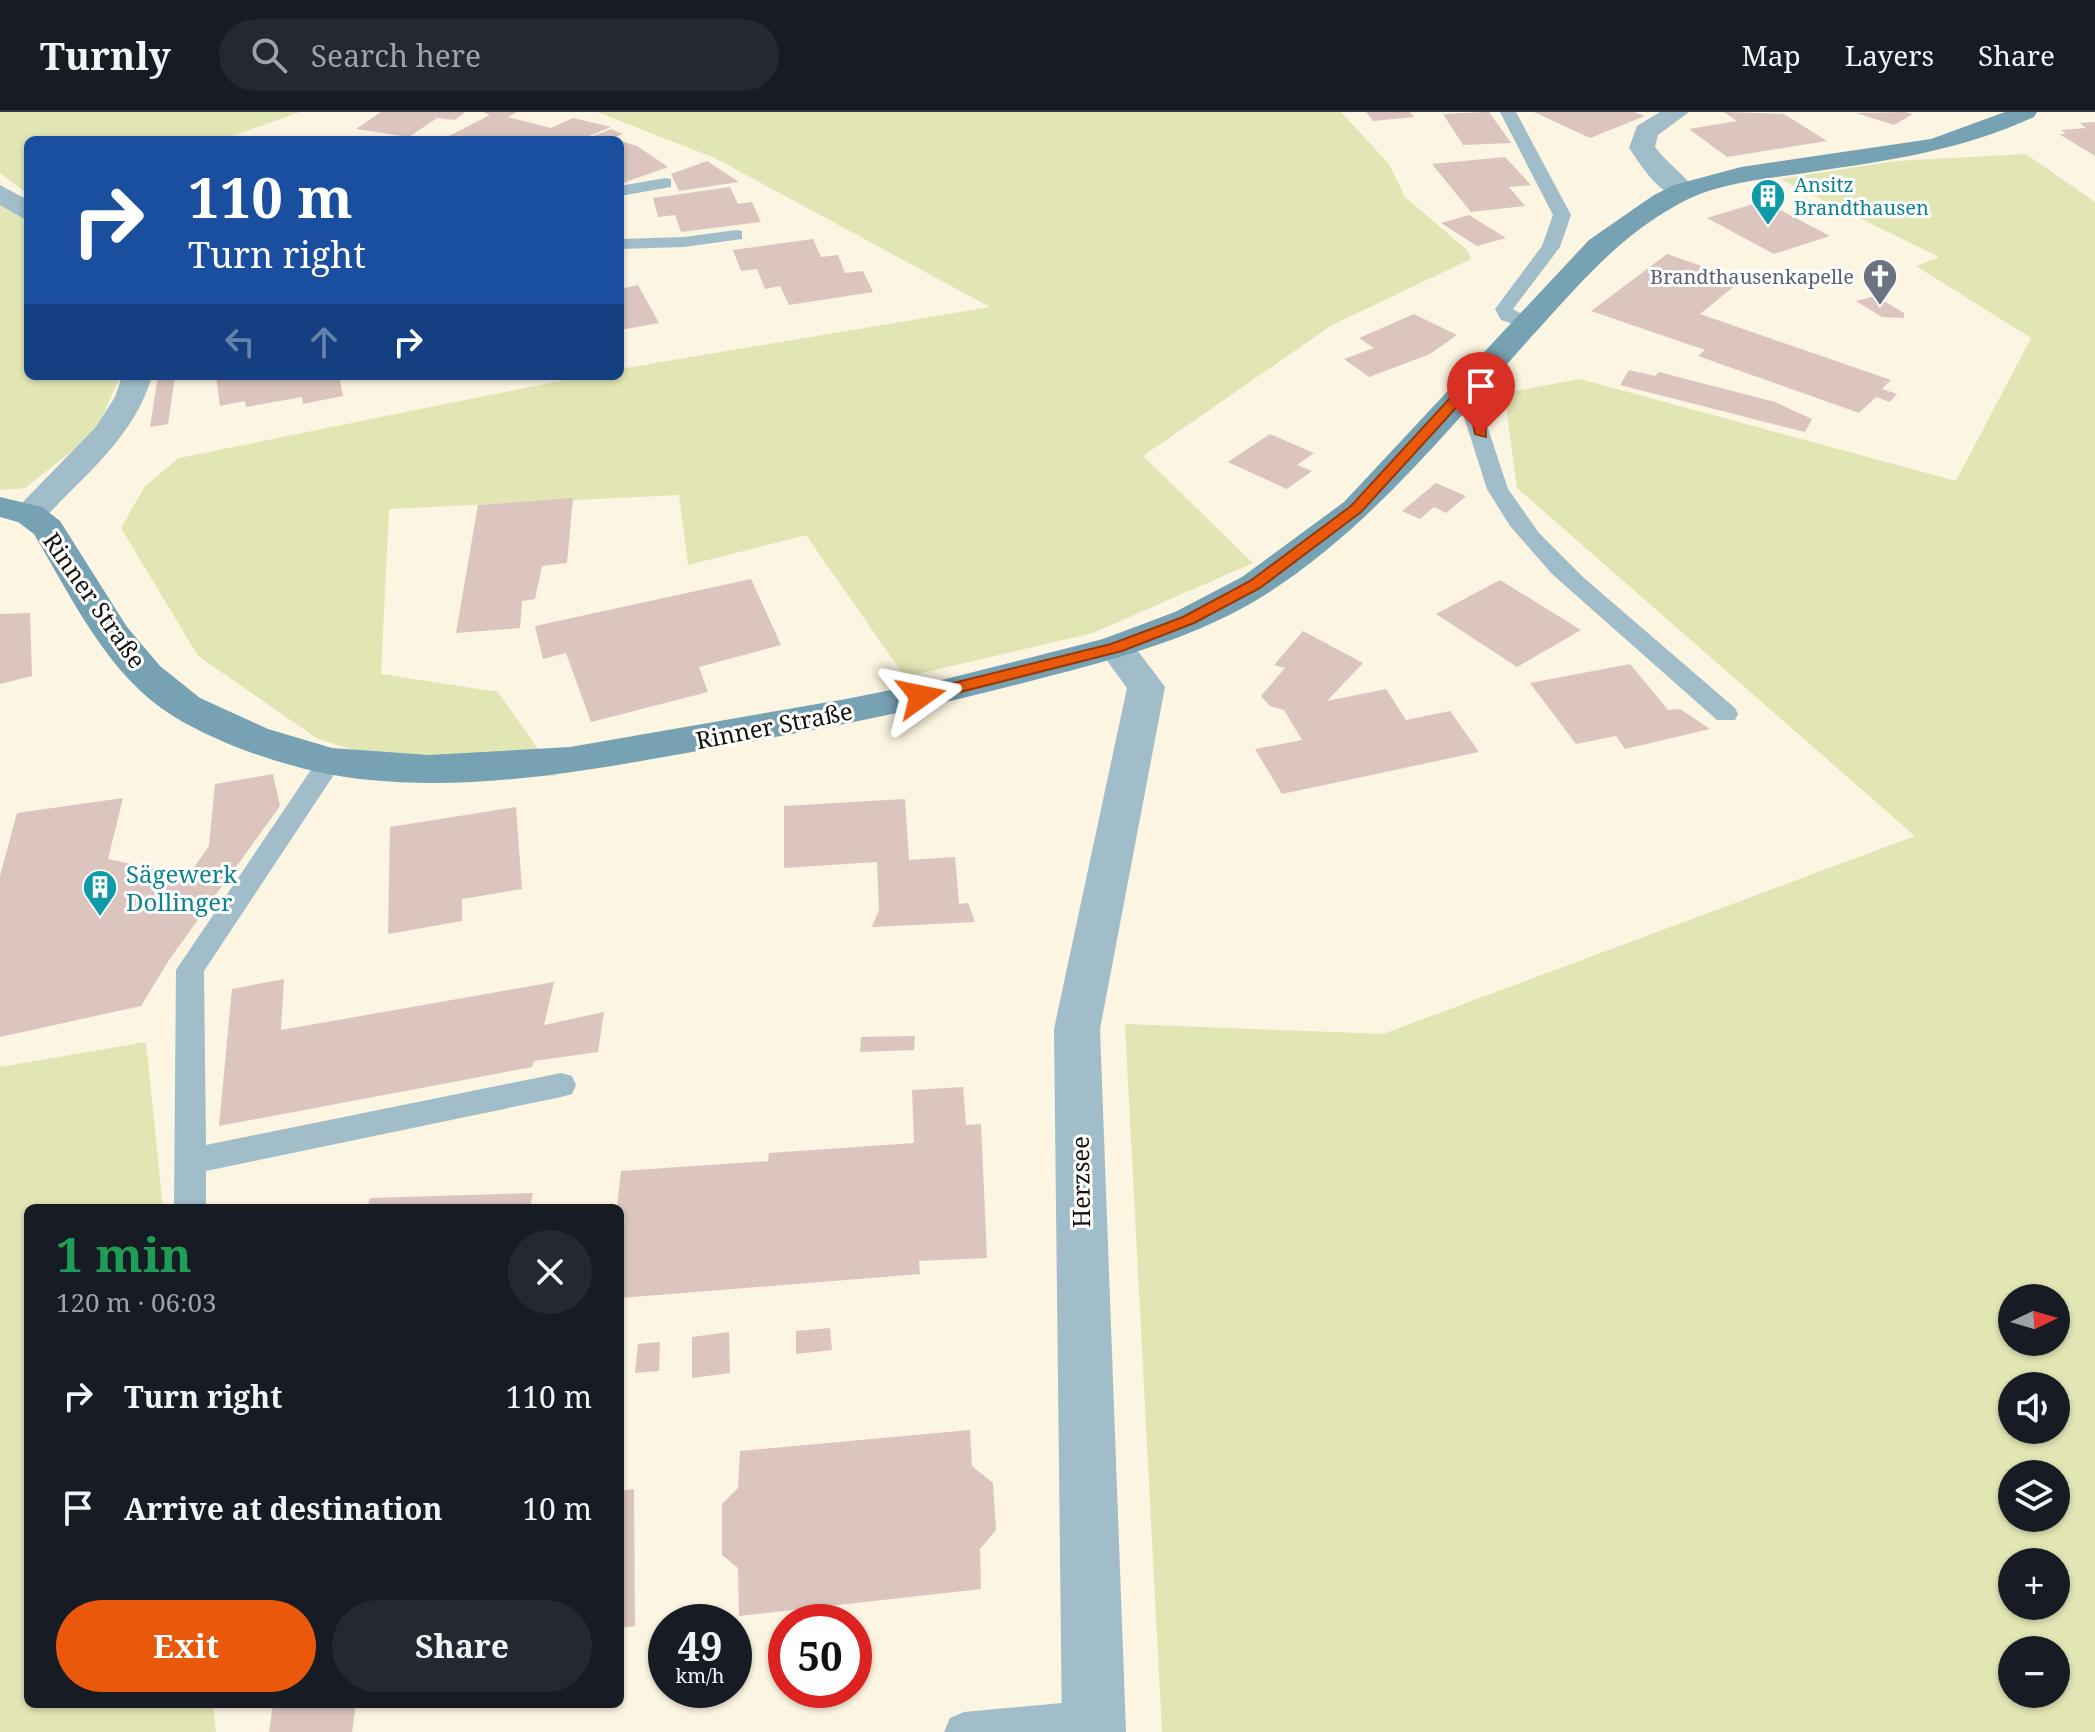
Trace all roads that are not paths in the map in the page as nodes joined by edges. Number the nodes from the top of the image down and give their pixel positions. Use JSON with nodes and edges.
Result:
{"nodes":[{"id":1,"x":1508,"y":112,"type":"edge"},
{"id":2,"x":1677,"y":112,"type":"edge"},
{"id":3,"x":2025,"y":112,"type":"edge"},
{"id":4,"x":665,"y":183,"type":"dead end"},
{"id":5,"x":624,"y":190,"type":"edge"},
{"id":6,"x":1683,"y":191,"type":"junction"},
{"id":7,"x":0,"y":193,"type":"edge"},
{"id":8,"x":24,"y":210,"type":"edge"},
{"id":9,"x":736,"y":235,"type":"dead end"},
{"id":10,"x":624,"y":244,"type":"edge"},
{"id":11,"x":1528,"y":323,"type":"junction"},
{"id":12,"x":136,"y":380,"type":"edge"},
{"id":13,"x":1465,"y":389,"type":"junction"},
{"id":14,"x":15,"y":511,"type":"edge"},
{"id":15,"x":1116,"y":647,"type":"junction"},
{"id":16,"x":1726,"y":714,"type":"dead end"},
{"id":17,"x":330,"y":761,"type":"junction"},
{"id":18,"x":561,"y":1085,"type":"dead end"},
{"id":19,"x":190,"y":1161,"type":"junction"},
{"id":20,"x":190,"y":1204,"type":"edge"},
{"id":21,"x":1094,"y":1726,"type":"edge"},
{"id":22,"x":964,"y":1732,"type":"edge"}],
"edges":[{"from":1,"to":11,"type":"lane"},
{"from":2,"to":6,"type":"street"},
{"from":3,"to":6,"type":"main road","name":"Rinner Straße"},
{"from":4,"to":5,"type":"lane"},
{"from":6,"to":11,"type":"main road","name":"Rinner Straße"},
{"from":7,"to":8,"type":"street"},
{"from":9,"to":10,"type":"lane"},
{"from":11,"to":13,"type":"main road","name":"Rinner Straße"},
{"from":12,"to":14,"type":"street"},
{"from":13,"to":15,"type":"main road","name":"Rinner Straße"},
{"from":13,"to":16,"type":"lane"},
{"from":14,"to":17,"type":"main road","name":"Rinner Straße"},
{"from":15,"to":17,"type":"main road","name":"Rinner Straße"},
{"from":15,"to":21,"type":"street","name":"Herzsee"},
{"from":17,"to":19,"type":"lane"},
{"from":18,"to":19,"type":"lane"},
{"from":19,"to":20,"type":"lane"},
{"from":21,"to":22,"type":"lane"}]}
